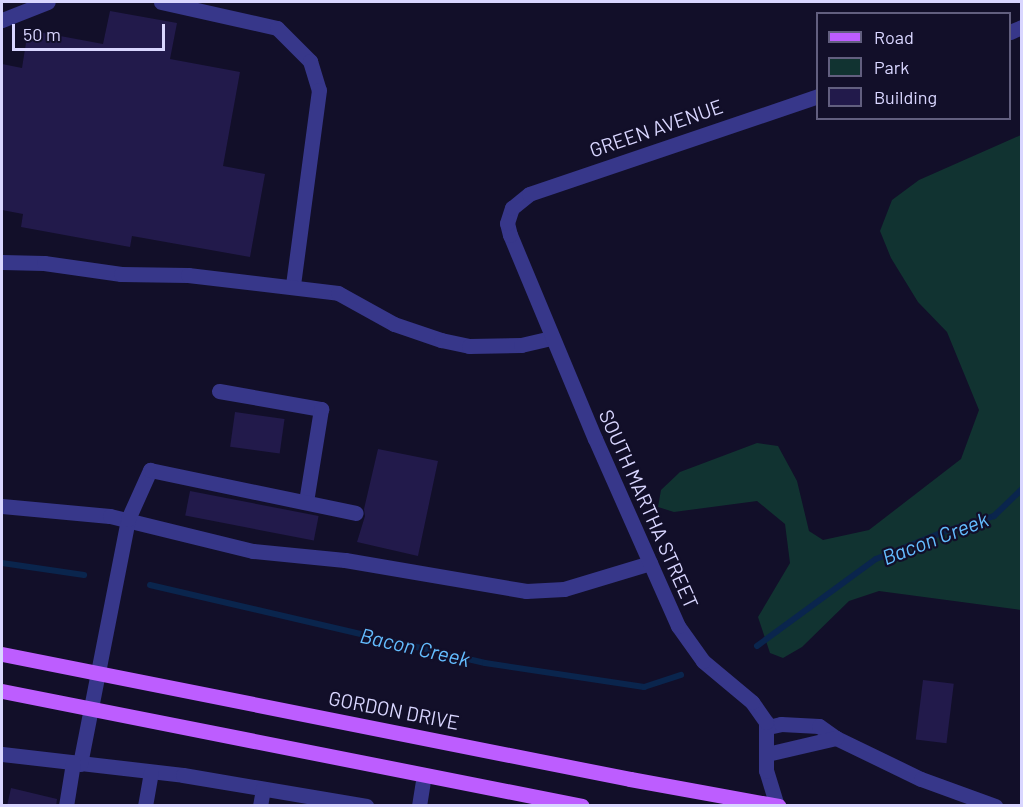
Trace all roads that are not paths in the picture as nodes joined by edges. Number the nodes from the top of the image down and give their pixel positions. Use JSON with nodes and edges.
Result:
{"nodes":[{"id":1,"x":48,"y":2,"type":"edge"},
{"id":2,"x":162,"y":2,"type":"edge"},
{"id":3,"x":2,"y":20,"type":"edge"},
{"id":4,"x":816,"y":97,"type":"edge"},
{"id":5,"x":512,"y":208,"type":"joint"},
{"id":6,"x":2,"y":262,"type":"edge"},
{"id":7,"x":293,"y":286,"type":"junction"},
{"id":8,"x":552,"y":338,"type":"junction"},
{"id":9,"x":219,"y":391,"type":"dead end"},
{"id":10,"x":306,"y":502,"type":"junction"},
{"id":11,"x":2,"y":506,"type":"edge"},
{"id":12,"x":356,"y":513,"type":"dead end"},
{"id":13,"x":128,"y":519,"type":"junction"},
{"id":14,"x":650,"y":563,"type":"junction"},
{"id":15,"x":2,"y":654,"type":"edge"},
{"id":16,"x":98,"y":672,"type":"junction"},
{"id":17,"x":2,"y":691,"type":"edge"},
{"id":18,"x":91,"y":709,"type":"junction"},
{"id":19,"x":768,"y":727,"type":"junction"},
{"id":20,"x":836,"y":738,"type":"junction"},
{"id":21,"x":2,"y":754,"type":"edge"},
{"id":22,"x":766,"y":754,"type":"junction"},
{"id":23,"x":76,"y":763,"type":"junction"},
{"id":24,"x":151,"y":773,"type":"junction"},
{"id":25,"x":424,"y":775,"type":"junction"},
{"id":26,"x":263,"y":789,"type":"junction"},
{"id":27,"x":778,"y":805,"type":"edge"},
{"id":28,"x":66,"y":806,"type":"edge"},
{"id":29,"x":145,"y":806,"type":"edge"},
{"id":30,"x":260,"y":806,"type":"edge"},
{"id":31,"x":366,"y":806,"type":"edge"},
{"id":32,"x":419,"y":806,"type":"edge"},
{"id":33,"x":582,"y":806,"type":"edge"},
{"id":34,"x":995,"y":806,"type":"edge"}],
"edges":[{"from":1,"to":3,"type":"street"},
{"from":2,"to":7,"type":"street"},
{"from":4,"to":5,"type":"street","name":"GREEN AVENUE"},
{"from":5,"to":8,"type":"street","name":"SOUTH MARTHA STREET"},
{"from":6,"to":7,"type":"street"},
{"from":7,"to":8,"type":"street"},
{"from":8,"to":14,"type":"street","name":"SOUTH MARTHA STREET"},
{"from":9,"to":10,"type":"street"},
{"from":10,"to":12,"type":"street"},
{"from":10,"to":13,"type":"street"},
{"from":11,"to":13,"type":"street"},
{"from":13,"to":14,"type":"street"},
{"from":13,"to":16,"type":"street"},
{"from":14,"to":19,"type":"street","name":"SOUTH MARTHA STREET"},
{"from":15,"to":16,"type":"main road","name":"GORDON DRIVE"},
{"from":16,"to":18,"type":"street"},
{"from":16,"to":27,"type":"main road","name":"GORDON DRIVE"},
{"from":17,"to":18,"type":"main road"},
{"from":18,"to":23,"type":"street"},
{"from":18,"to":25,"type":"main road"},
{"from":19,"to":20,"type":"street"},
{"from":19,"to":22,"type":"street"},
{"from":20,"to":22,"type":"street"},
{"from":20,"to":34,"type":"street"},
{"from":21,"to":23,"type":"street"},
{"from":22,"to":27,"type":"street"},
{"from":23,"to":24,"type":"street"},
{"from":23,"to":28,"type":"street"},
{"from":24,"to":26,"type":"street"},
{"from":24,"to":29,"type":"street"},
{"from":25,"to":32,"type":"street"},
{"from":25,"to":33,"type":"main road"},
{"from":26,"to":30,"type":"street"},
{"from":26,"to":31,"type":"street"}]}
